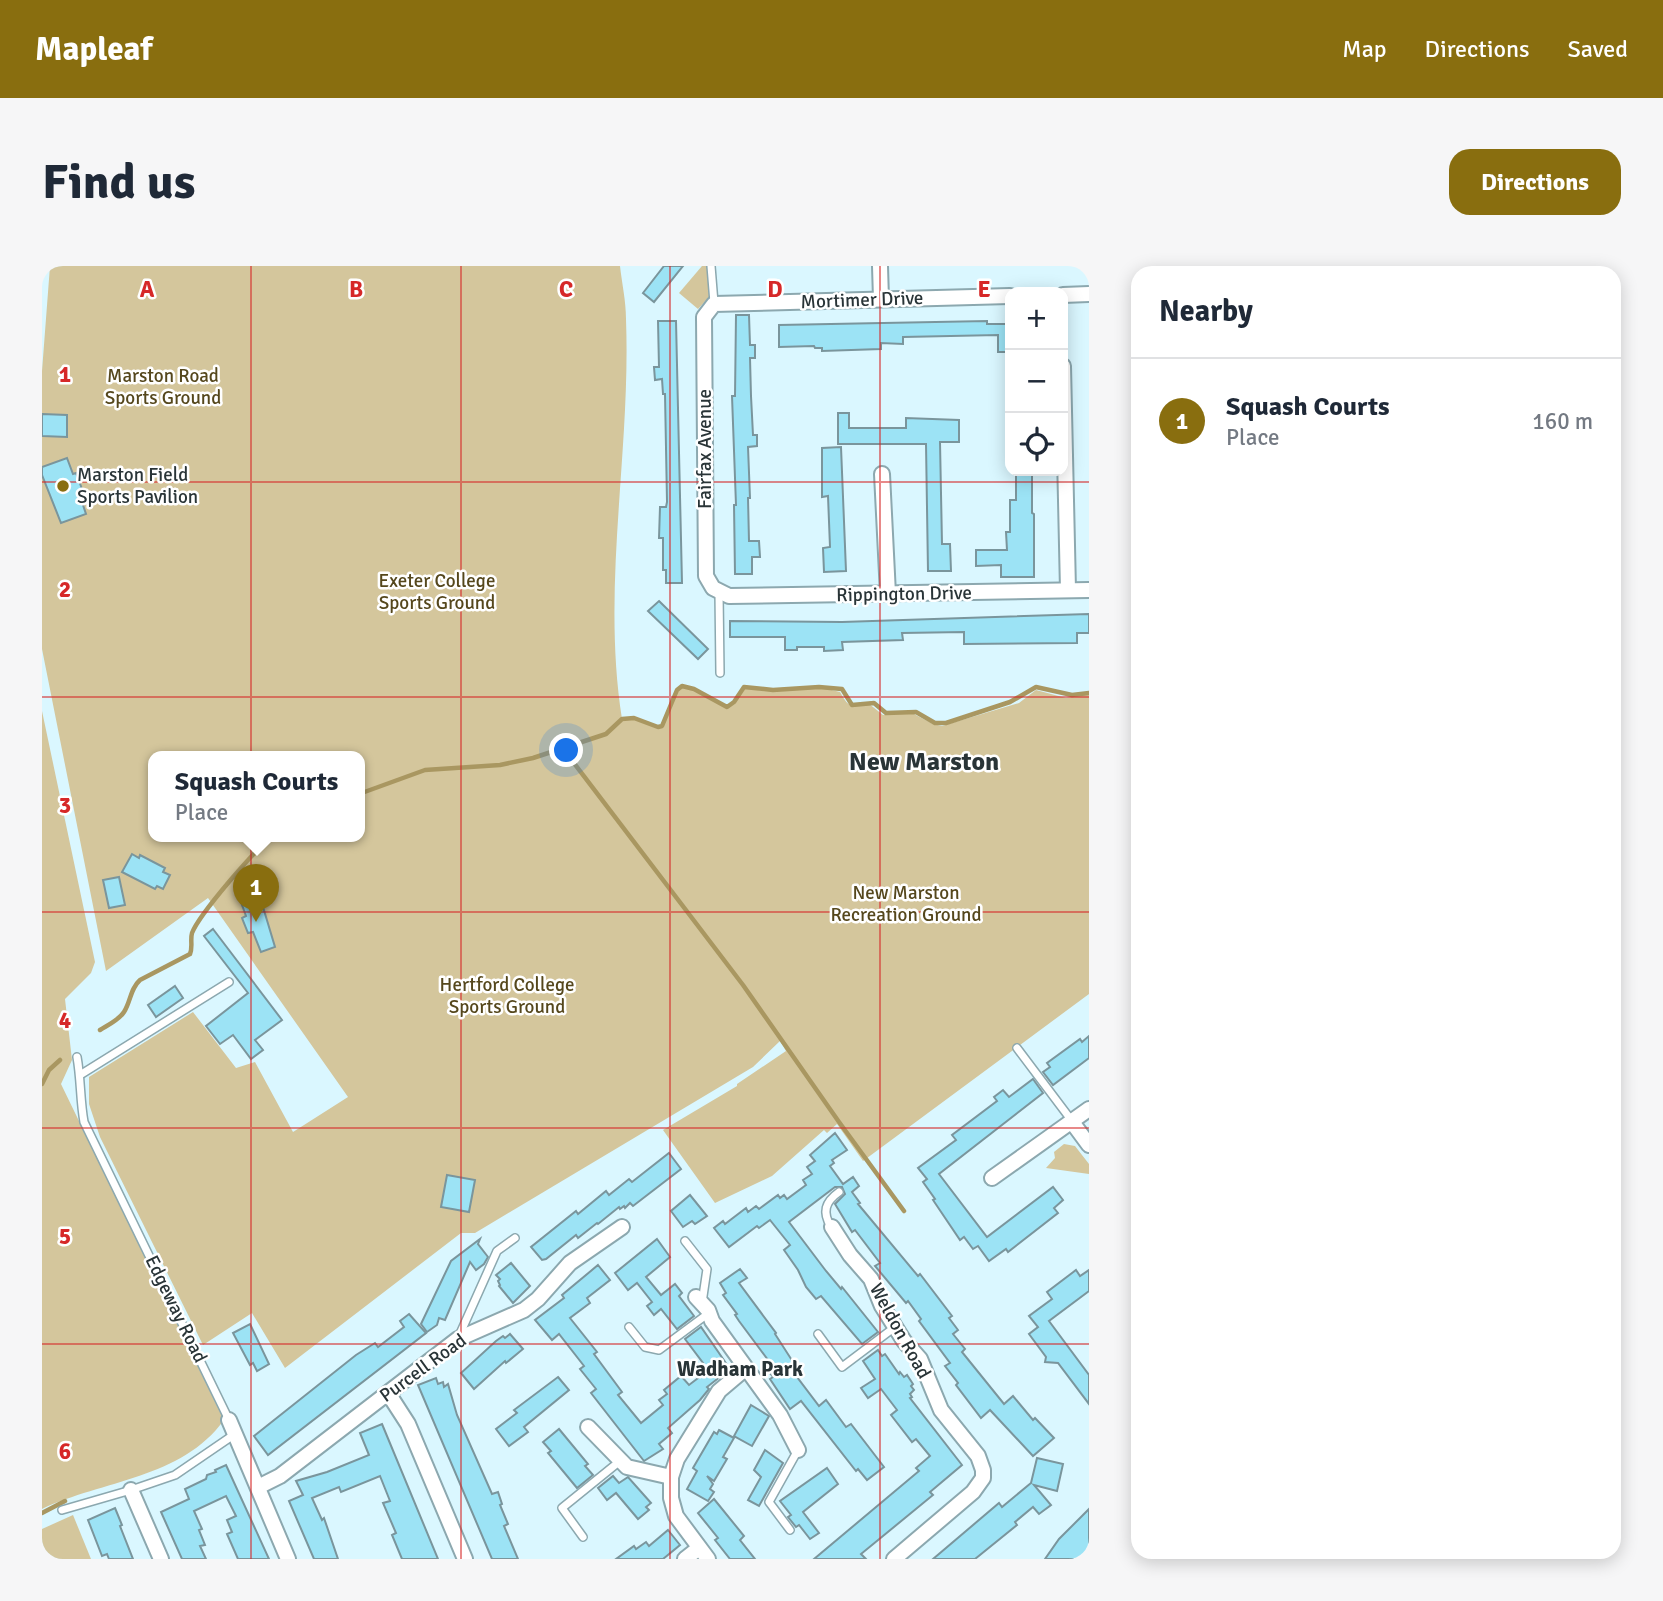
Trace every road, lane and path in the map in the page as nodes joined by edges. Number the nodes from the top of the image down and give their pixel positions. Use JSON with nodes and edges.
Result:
{"nodes":[{"id":1,"x":711,"y":266,"type":"edge"},
{"id":2,"x":880,"y":266,"type":"edge"},
{"id":3,"x":1089,"y":294,"type":"edge"},
{"id":4,"x":1068,"y":295,"type":"edge"},
{"id":5,"x":1005,"y":296,"type":"edge"},
{"id":6,"x":881,"y":299,"type":"junction"},
{"id":7,"x":715,"y":304,"type":"junction"},
{"id":8,"x":1064,"y":413,"type":"edge"},
{"id":9,"x":882,"y":474,"type":"dead end"},
{"id":10,"x":1068,"y":590,"type":"junction"},
{"id":11,"x":1089,"y":590,"type":"edge"},
{"id":12,"x":719,"y":593,"type":"junction"},
{"id":13,"x":888,"y":594,"type":"junction"},
{"id":14,"x":720,"y":673,"type":"dead end"},
{"id":15,"x":229,"y":982,"type":"dead end"},
{"id":16,"x":1017,"y":1048,"type":"dead end"},
{"id":17,"x":77,"y":1057,"type":"dead end"},
{"id":18,"x":80,"y":1075,"type":"junction"},
{"id":19,"x":1089,"y":1109,"type":"edge"},
{"id":20,"x":1072,"y":1122,"type":"junction"},
{"id":21,"x":1089,"y":1145,"type":"edge"},
{"id":22,"x":992,"y":1178,"type":"dead end"},
{"id":23,"x":839,"y":1192,"type":"dead end"},
{"id":24,"x":622,"y":1227,"type":"dead end"},
{"id":25,"x":832,"y":1227,"type":"joint"},
{"id":26,"x":515,"y":1238,"type":"dead end"},
{"id":27,"x":685,"y":1241,"type":"dead end"},
{"id":28,"x":702,"y":1304,"type":"junction"},
{"id":29,"x":629,"y":1327,"type":"dead end"},
{"id":30,"x":895,"y":1327,"type":"junction"},
{"id":31,"x":818,"y":1334,"type":"dead end"},
{"id":32,"x":458,"y":1339,"type":"junction"},
{"id":33,"x":745,"y":1369,"type":"junction"},
{"id":34,"x":388,"y":1393,"type":"junction"},
{"id":35,"x":232,"y":1427,"type":"junction"},
{"id":36,"x":589,"y":1427,"type":"dead end"},
{"id":37,"x":798,"y":1450,"type":"joint"},
{"id":38,"x":620,"y":1461,"type":"junction"},
{"id":39,"x":671,"y":1478,"type":"junction"},
{"id":40,"x":258,"y":1487,"type":"junction"},
{"id":41,"x":131,"y":1490,"type":"junction"},
{"id":42,"x":62,"y":1510,"type":"dead end"},
{"id":43,"x":790,"y":1530,"type":"dead end"},
{"id":44,"x":583,"y":1537,"type":"dead end"},
{"id":45,"x":704,"y":1553,"type":"edge"},
{"id":46,"x":161,"y":1559,"type":"edge"},
{"id":47,"x":288,"y":1559,"type":"edge"},
{"id":48,"x":465,"y":1559,"type":"edge"},
{"id":49,"x":685,"y":1559,"type":"edge"},
{"id":50,"x":894,"y":1559,"type":"edge"}],
"edges":[{"from":1,"to":7,"type":"lane"},
{"from":2,"to":6,"type":"street"},
{"from":3,"to":4,"type":"street"},
{"from":5,"to":6,"type":"street","name":"Mortimer Drive"},
{"from":6,"to":7,"type":"street","name":"Mortimer Drive"},
{"from":7,"to":12,"type":"street","name":"Fairfax Avenue"},
{"from":8,"to":10,"type":"street"},
{"from":9,"to":13,"type":"street"},
{"from":10,"to":11,"type":"street","name":"Rippington Drive"},
{"from":10,"to":13,"type":"street","name":"Rippington Drive"},
{"from":12,"to":13,"type":"street","name":"Rippington Drive"},
{"from":12,"to":14,"type":"lane"},
{"from":15,"to":18,"type":"lane"},
{"from":16,"to":20,"type":"lane"},
{"from":17,"to":18,"type":"lane","name":"Edgeway Road"},
{"from":18,"to":35,"type":"lane","name":"Edgeway Road"},
{"from":19,"to":20,"type":"street"},
{"from":20,"to":21,"type":"street"},
{"from":20,"to":22,"type":"street"},
{"from":23,"to":25,"type":"lane"},
{"from":24,"to":32,"type":"street","name":"Purcell Road"},
{"from":25,"to":30,"type":"street","name":"Weldon Road"},
{"from":26,"to":32,"type":"lane"},
{"from":27,"to":28,"type":"lane"},
{"from":28,"to":29,"type":"lane"},
{"from":28,"to":33,"type":"street"},
{"from":30,"to":31,"type":"lane"},
{"from":30,"to":50,"type":"street","name":"Weldon Road"},
{"from":32,"to":34,"type":"street","name":"Purcell Road"},
{"from":33,"to":37,"type":"street"},
{"from":33,"to":39,"type":"street"},
{"from":34,"to":40,"type":"street","name":"Purcell Road"},
{"from":34,"to":48,"type":"street"},
{"from":35,"to":40,"type":"street","name":"Edgeway Road"},
{"from":35,"to":41,"type":"lane"},
{"from":36,"to":38,"type":"street"},
{"from":37,"to":43,"type":"lane"},
{"from":38,"to":39,"type":"street"},
{"from":38,"to":44,"type":"lane"},
{"from":39,"to":45,"type":"street"},
{"from":40,"to":47,"type":"street","name":"Edgeway Road"},
{"from":41,"to":42,"type":"lane"},
{"from":41,"to":46,"type":"street"},
{"from":45,"to":49,"type":"street"}]}
